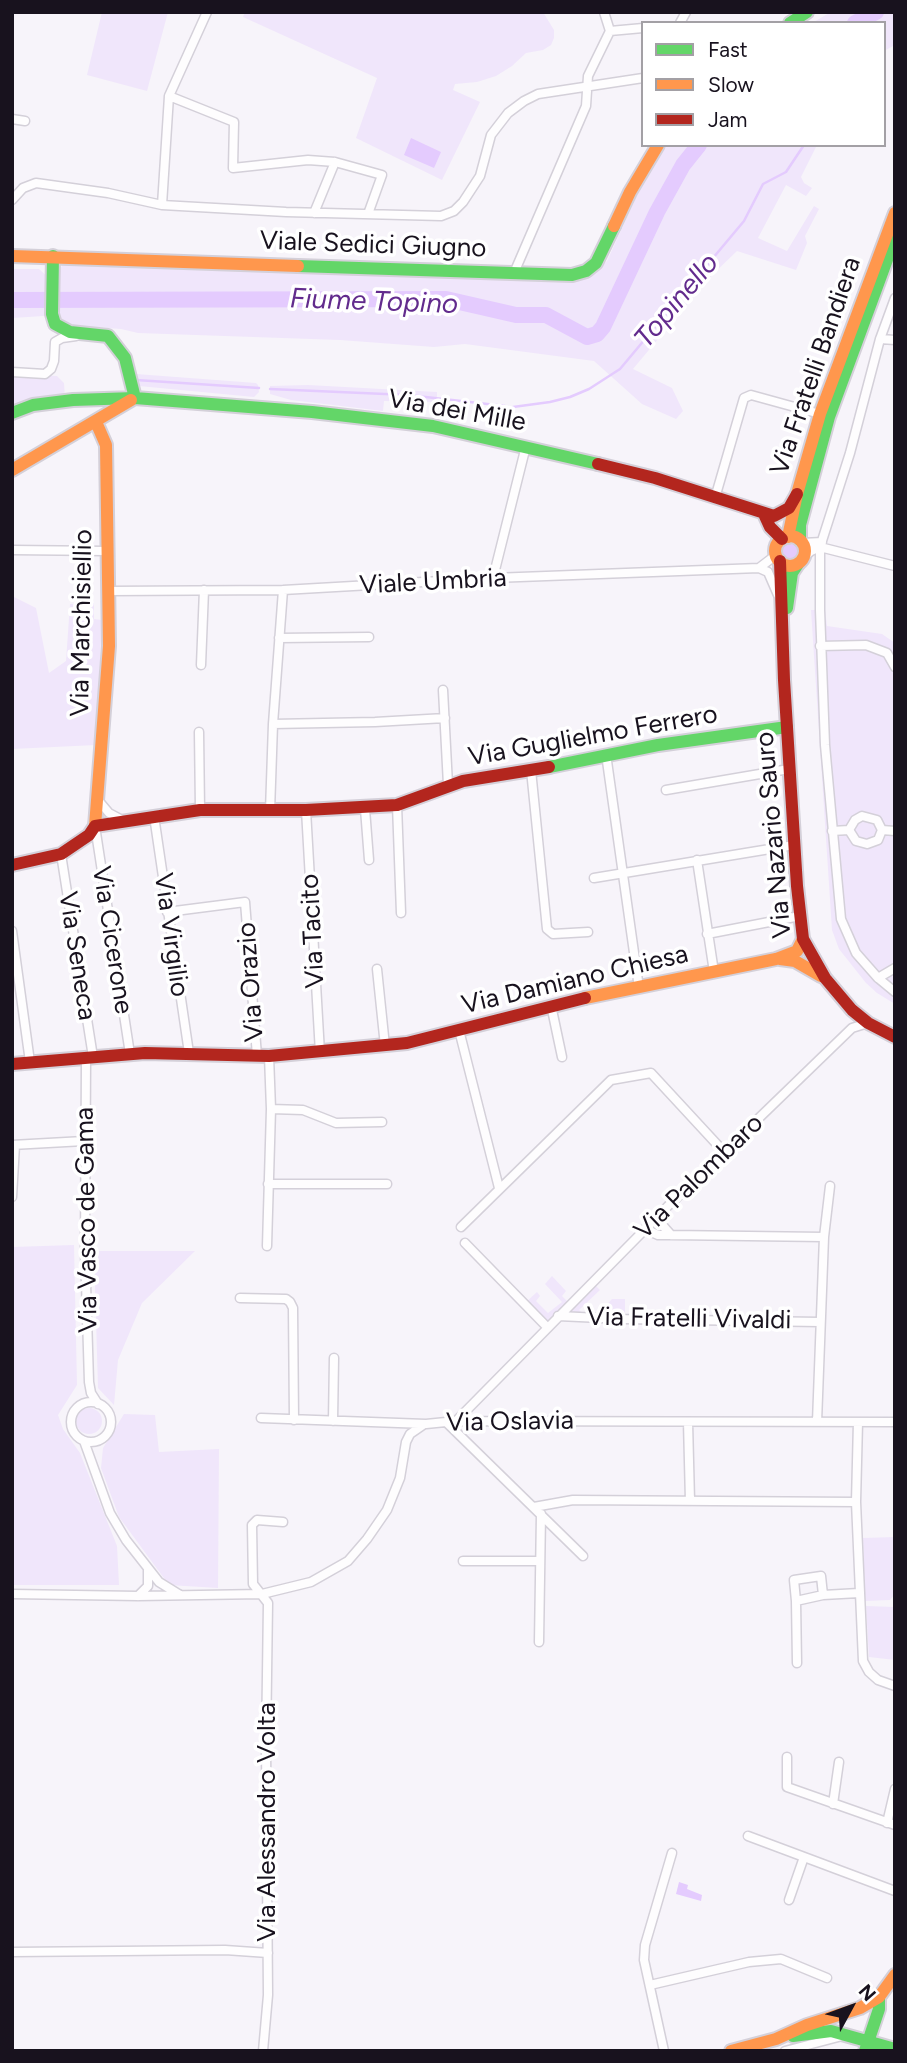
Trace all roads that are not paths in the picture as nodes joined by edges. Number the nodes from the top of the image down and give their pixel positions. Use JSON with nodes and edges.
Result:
{"nodes":[{"id":1,"x":207,"y":12,"type":"edge"},
{"id":2,"x":604,"y":12,"type":"edge"},
{"id":3,"x":641,"y":28,"type":"edge"},
{"id":4,"x":610,"y":31,"type":"junction"},
{"id":5,"x":641,"y":78,"type":"edge"},
{"id":6,"x":588,"y":86,"type":"junction"},
{"id":7,"x":170,"y":96,"type":"junction"},
{"id":8,"x":12,"y":119,"type":"edge"},
{"id":9,"x":24,"y":121,"type":"dead end"},
{"id":10,"x":657,"y":147,"type":"edge"},
{"id":11,"x":335,"y":162,"type":"junction"},
{"id":12,"x":12,"y":200,"type":"edge"},
{"id":13,"x":162,"y":205,"type":"junction"},
{"id":14,"x":314,"y":213,"type":"junction"},
{"id":15,"x":895,"y":213,"type":"edge"},
{"id":16,"x":368,"y":214,"type":"junction"},
{"id":17,"x":895,"y":238,"type":"edge"},
{"id":18,"x":12,"y":256,"type":"edge"},
{"id":19,"x":52,"y":256,"type":"junction"},
{"id":20,"x":514,"y":273,"type":"junction"},
{"id":21,"x":895,"y":298,"type":"edge"},
{"id":22,"x":106,"y":334,"type":"junction"},
{"id":23,"x":880,"y":339,"type":"junction"},
{"id":24,"x":895,"y":340,"type":"edge"},
{"id":25,"x":12,"y":372,"type":"edge"},
{"id":26,"x":135,"y":398,"type":"junction"},
{"id":27,"x":12,"y":413,"type":"edge"},
{"id":28,"x":820,"y":415,"type":"junction"},
{"id":29,"x":96,"y":422,"type":"junction"},
{"id":30,"x":526,"y":446,"type":"junction"},
{"id":31,"x":12,"y":470,"type":"edge"},
{"id":32,"x":797,"y":494,"type":"junction"},
{"id":33,"x":715,"y":498,"type":"junction"},
{"id":34,"x":764,"y":514,"type":"junction"},
{"id":35,"x":793,"y":540,"type":"junction"},
{"id":36,"x":821,"y":545,"type":"junction"},
{"id":37,"x":12,"y":550,"type":"edge"},
{"id":38,"x":107,"y":551,"type":"junction"},
{"id":39,"x":778,"y":558,"type":"junction"},
{"id":40,"x":801,"y":561,"type":"junction"},
{"id":41,"x":895,"y":566,"type":"edge"},
{"id":42,"x":759,"y":568,"type":"junction"},
{"id":43,"x":494,"y":578,"type":"junction"},
{"id":44,"x":204,"y":590,"type":"junction"},
{"id":45,"x":283,"y":590,"type":"junction"},
{"id":46,"x":108,"y":592,"type":"junction"},
{"id":47,"x":780,"y":599,"type":"junction"},
{"id":48,"x":782,"y":633,"type":"junction"},
{"id":49,"x":369,"y":637,"type":"dead end"},
{"id":50,"x":279,"y":638,"type":"junction"},
{"id":51,"x":820,"y":646,"type":"junction"},
{"id":52,"x":201,"y":665,"type":"dead end"},
{"id":53,"x":895,"y":667,"type":"edge"},
{"id":54,"x":443,"y":691,"type":"dead end"},
{"id":55,"x":445,"y":718,"type":"junction"},
{"id":56,"x":273,"y":724,"type":"junction"},
{"id":57,"x":787,"y":727,"type":"junction"},
{"id":58,"x":199,"y":732,"type":"dead end"},
{"id":59,"x":606,"y":754,"type":"junction"},
{"id":60,"x":789,"y":769,"type":"junction"},
{"id":61,"x":531,"y":770,"type":"junction"},
{"id":62,"x":448,"y":785,"type":"junction"},
{"id":63,"x":666,"y":790,"type":"dead end"},
{"id":64,"x":98,"y":800,"type":"junction"},
{"id":65,"x":397,"y":805,"type":"junction"},
{"id":66,"x":365,"y":808,"type":"junction"},
{"id":67,"x":200,"y":810,"type":"junction"},
{"id":68,"x":306,"y":810,"type":"junction"},
{"id":69,"x":270,"y":811,"type":"junction"},
{"id":70,"x":154,"y":816,"type":"junction"},
{"id":71,"x":124,"y":821,"type":"junction"},
{"id":72,"x":95,"y":825,"type":"junction"},
{"id":73,"x":849,"y":830,"type":"junction"},
{"id":74,"x":882,"y":830,"type":"junction"},
{"id":75,"x":832,"y":831,"type":"junction"},
{"id":76,"x":895,"y":831,"type":"edge"},
{"id":77,"x":794,"y":845,"type":"junction"},
{"id":78,"x":61,"y":854,"type":"junction"},
{"id":79,"x":369,"y":860,"type":"dead end"},
{"id":80,"x":697,"y":860,"type":"junction"},
{"id":81,"x":12,"y":864,"type":"edge"},
{"id":82,"x":623,"y":873,"type":"junction"},
{"id":83,"x":594,"y":878,"type":"dead end"},
{"id":84,"x":167,"y":912,"type":"junction"},
{"id":85,"x":401,"y":914,"type":"dead end"},
{"id":86,"x":800,"y":915,"type":"junction"},
{"id":87,"x":12,"y":931,"type":"edge"},
{"id":88,"x":588,"y":932,"type":"dead end"},
{"id":89,"x":707,"y":934,"type":"junction"},
{"id":90,"x":803,"y":939,"type":"junction"},
{"id":91,"x":776,"y":959,"type":"junction"},
{"id":92,"x":895,"y":968,"type":"edge"},
{"id":93,"x":377,"y":970,"type":"dead end"},
{"id":94,"x":714,"y":972,"type":"junction"},
{"id":95,"x":825,"y":978,"type":"junction"},
{"id":96,"x":878,"y":978,"type":"junction"},
{"id":97,"x":639,"y":988,"type":"junction"},
{"id":98,"x":895,"y":992,"type":"edge"},
{"id":99,"x":551,"y":1005,"type":"junction"},
{"id":100,"x":852,"y":1010,"type":"junction"},
{"id":101,"x":868,"y":1023,"type":"junction"},
{"id":102,"x":852,"y":1028,"type":"junction"},
{"id":103,"x":459,"y":1030,"type":"junction"},
{"id":104,"x":895,"y":1037,"type":"edge"},
{"id":105,"x":385,"y":1046,"type":"junction"},
{"id":106,"x":320,"y":1052,"type":"junction"},
{"id":107,"x":130,"y":1054,"type":"junction"},
{"id":108,"x":189,"y":1054,"type":"junction"},
{"id":109,"x":263,"y":1056,"type":"junction"},
{"id":110,"x":562,"y":1057,"type":"dead end"},
{"id":111,"x":90,"y":1058,"type":"junction"},
{"id":112,"x":30,"y":1062,"type":"junction"},
{"id":113,"x":12,"y":1064,"type":"edge"},
{"id":114,"x":271,"y":1109,"type":"junction"},
{"id":115,"x":382,"y":1122,"type":"dead end"},
{"id":116,"x":84,"y":1141,"type":"junction"},
{"id":117,"x":13,"y":1145,"type":"edge"},
{"id":118,"x":724,"y":1153,"type":"junction"},
{"id":119,"x":268,"y":1184,"type":"junction"},
{"id":120,"x":387,"y":1184,"type":"dead end"},
{"id":121,"x":830,"y":1186,"type":"dead end"},
{"id":122,"x":499,"y":1188,"type":"junction"},
{"id":123,"x":12,"y":1197,"type":"edge"},
{"id":124,"x":656,"y":1218,"type":"junction"},
{"id":125,"x":461,"y":1227,"type":"dead end"},
{"id":126,"x":645,"y":1229,"type":"junction"},
{"id":127,"x":671,"y":1236,"type":"junction"},
{"id":128,"x":824,"y":1237,"type":"junction"},
{"id":129,"x":465,"y":1243,"type":"dead end"},
{"id":130,"x":267,"y":1246,"type":"dead end"},
{"id":131,"x":240,"y":1298,"type":"dead end"},
{"id":132,"x":558,"y":1316,"type":"junction"},
{"id":133,"x":820,"y":1322,"type":"junction"},
{"id":134,"x":547,"y":1327,"type":"junction"},
{"id":135,"x":334,"y":1358,"type":"dead end"},
{"id":136,"x":89,"y":1382,"type":"junction"},
{"id":137,"x":98,"y":1404,"type":"junction"},
{"id":138,"x":78,"y":1406,"type":"junction"},
{"id":139,"x":261,"y":1418,"type":"dead end"},
{"id":140,"x":294,"y":1420,"type":"junction"},
{"id":141,"x":333,"y":1421,"type":"junction"},
{"id":142,"x":451,"y":1421,"type":"junction"},
{"id":143,"x":688,"y":1422,"type":"junction"},
{"id":144,"x":817,"y":1422,"type":"junction"},
{"id":145,"x":858,"y":1422,"type":"junction"},
{"id":146,"x":895,"y":1422,"type":"edge"},
{"id":147,"x":426,"y":1424,"type":"junction"},
{"id":148,"x":100,"y":1440,"type":"junction"},
{"id":149,"x":84,"y":1441,"type":"junction"},
{"id":150,"x":94,"y":1466,"type":"junction"},
{"id":151,"x":690,"y":1501,"type":"junction"},
{"id":152,"x":856,"y":1502,"type":"junction"},
{"id":153,"x":534,"y":1507,"type":"junction"},
{"id":154,"x":541,"y":1514,"type":"junction"},
{"id":155,"x":283,"y":1522,"type":"dead end"},
{"id":156,"x":583,"y":1556,"type":"dead end"},
{"id":157,"x":463,"y":1561,"type":"dead end"},
{"id":158,"x":540,"y":1561,"type":"junction"},
{"id":159,"x":148,"y":1570,"type":"junction"},
{"id":160,"x":159,"y":1582,"type":"junction"},
{"id":161,"x":148,"y":1586,"type":"junction"},
{"id":162,"x":859,"y":1592,"type":"junction"},
{"id":163,"x":12,"y":1594,"type":"edge"},
{"id":164,"x":262,"y":1594,"type":"junction"},
{"id":165,"x":823,"y":1595,"type":"junction"},
{"id":166,"x":154,"y":1596,"type":"junction"},
{"id":167,"x":181,"y":1596,"type":"junction"},
{"id":168,"x":138,"y":1597,"type":"junction"},
{"id":169,"x":796,"y":1601,"type":"junction"},
{"id":170,"x":539,"y":1642,"type":"dead end"},
{"id":171,"x":797,"y":1663,"type":"dead end"},
{"id":172,"x":895,"y":1686,"type":"edge"},
{"id":173,"x":787,"y":1757,"type":"dead end"},
{"id":174,"x":839,"y":1762,"type":"dead end"},
{"id":175,"x":895,"y":1789,"type":"edge"},
{"id":176,"x":833,"y":1804,"type":"junction"},
{"id":177,"x":891,"y":1824,"type":"edge"},
{"id":178,"x":748,"y":1836,"type":"dead end"},
{"id":179,"x":672,"y":1853,"type":"dead end"},
{"id":180,"x":804,"y":1857,"type":"junction"},
{"id":181,"x":895,"y":1891,"type":"edge"},
{"id":182,"x":789,"y":1900,"type":"dead end"},
{"id":183,"x":12,"y":1952,"type":"edge"},
{"id":184,"x":268,"y":1953,"type":"junction"},
{"id":185,"x":895,"y":1975,"type":"edge"},
{"id":186,"x":827,"y":1978,"type":"dead end"},
{"id":187,"x":650,"y":1985,"type":"junction"},
{"id":188,"x":879,"y":1997,"type":"junction"},
{"id":189,"x":848,"y":2034,"type":"junction"},
{"id":190,"x":776,"y":2039,"type":"junction"},
{"id":191,"x":867,"y":2045,"type":"edge"},
{"id":192,"x":260,"y":2049,"type":"edge"},
{"id":193,"x":895,"y":2049,"type":"edge"},
{"id":194,"x":664,"y":2051,"type":"edge"},
{"id":195,"x":731,"y":2051,"type":"edge"},
{"id":196,"x":785,"y":2051,"type":"edge"}],
"edges":[{"from":1,"to":7,"type":"street"},
{"from":2,"to":4,"type":"street"},
{"from":3,"to":4,"type":"street"},
{"from":4,"to":6,"type":"street"},
{"from":5,"to":6,"type":"street"},
{"from":6,"to":16,"type":"street"},
{"from":6,"to":20,"type":"street"},
{"from":7,"to":11,"type":"street"},
{"from":7,"to":13,"type":"street"},
{"from":8,"to":9,"type":"street"},
{"from":10,"to":20,"type":"street","name":"Viale Sedici Giugno"},
{"from":11,"to":14,"type":"street"},
{"from":11,"to":16,"type":"street"},
{"from":12,"to":13,"type":"street"},
{"from":13,"to":14,"type":"street"},
{"from":14,"to":16,"type":"street"},
{"from":15,"to":28,"type":"street","name":"Via Fratelli Bandiera"},
{"from":17,"to":35,"type":"street","name":"Via Fratelli Bandiera"},
{"from":18,"to":19,"type":"street","name":"Viale Sedici Giugno"},
{"from":19,"to":20,"type":"street","name":"Viale Sedici Giugno"},
{"from":19,"to":22,"type":"street"},
{"from":21,"to":23,"type":"street"},
{"from":22,"to":25,"type":"street"},
{"from":22,"to":26,"type":"street"},
{"from":23,"to":24,"type":"street"},
{"from":23,"to":36,"type":"street"},
{"from":26,"to":27,"type":"street","name":"Via dei Mille"},
{"from":26,"to":29,"type":"street"},
{"from":26,"to":30,"type":"street","name":"Via dei Mille"},
{"from":28,"to":32,"type":"street","name":"Via Fratelli Bandiera"},
{"from":28,"to":33,"type":"street"},
{"from":29,"to":31,"type":"street"},
{"from":29,"to":38,"type":"street","name":"Via Marchisiellio"},
{"from":30,"to":33,"type":"street","name":"Via dei Mille"},
{"from":30,"to":43,"type":"street"},
{"from":32,"to":34,"type":"street"},
{"from":32,"to":35,"type":"street","name":"Via Fratelli Bandiera"},
{"from":33,"to":34,"type":"street","name":"Via dei Mille"},
{"from":34,"to":35,"type":"street"},
{"from":35,"to":36,"type":"street"},
{"from":35,"to":39,"type":"street"},
{"from":35,"to":40,"type":"street"},
{"from":36,"to":40,"type":"street"},
{"from":36,"to":41,"type":"street"},
{"from":36,"to":51,"type":"street"},
{"from":37,"to":38,"type":"street"},
{"from":38,"to":46,"type":"street","name":"Via Marchisiellio"},
{"from":39,"to":40,"type":"street"},
{"from":39,"to":42,"type":"street"},
{"from":39,"to":47,"type":"street","name":"Via Nazario Sauro"},
{"from":40,"to":48,"type":"street","name":"Via Nazario Sauro"},
{"from":42,"to":43,"type":"street","name":"Viale Umbria"},
{"from":42,"to":47,"type":"street"},
{"from":43,"to":45,"type":"street","name":"Viale Umbria"},
{"from":44,"to":45,"type":"street","name":"Viale Umbria"},
{"from":44,"to":46,"type":"street","name":"Viale Umbria"},
{"from":44,"to":52,"type":"street"},
{"from":45,"to":50,"type":"street"},
{"from":46,"to":64,"type":"street","name":"Via Marchisiellio"},
{"from":47,"to":48,"type":"street","name":"Via Nazario Sauro"},
{"from":48,"to":57,"type":"street","name":"Via Nazario Sauro"},
{"from":49,"to":50,"type":"street"},
{"from":50,"to":56,"type":"street"},
{"from":51,"to":53,"type":"street"},
{"from":51,"to":75,"type":"street"},
{"from":54,"to":55,"type":"street","name":"Via Guglielmo Ferrero"},
{"from":55,"to":56,"type":"street"},
{"from":55,"to":62,"type":"street","name":"Via Guglielmo Ferrero"},
{"from":56,"to":69,"type":"street"},
{"from":57,"to":59,"type":"street","name":"Via Guglielmo Ferrero"},
{"from":57,"to":60,"type":"street","name":"Via Nazario Sauro"},
{"from":58,"to":67,"type":"street"},
{"from":59,"to":61,"type":"street","name":"Via Guglielmo Ferrero"},
{"from":59,"to":82,"type":"street"},
{"from":60,"to":63,"type":"street"},
{"from":60,"to":77,"type":"street","name":"Via Nazario Sauro"},
{"from":61,"to":62,"type":"street","name":"Via Guglielmo Ferrero"},
{"from":61,"to":88,"type":"street"},
{"from":62,"to":65,"type":"street","name":"Via Guglielmo Ferrero"},
{"from":64,"to":71,"type":"street"},
{"from":64,"to":72,"type":"street","name":"Via Marchisiellio"},
{"from":65,"to":66,"type":"street","name":"Via Guglielmo Ferrero"},
{"from":65,"to":85,"type":"street"},
{"from":66,"to":68,"type":"street","name":"Via Guglielmo Ferrero"},
{"from":66,"to":79,"type":"street"},
{"from":67,"to":69,"type":"street","name":"Via Guglielmo Ferrero"},
{"from":67,"to":70,"type":"street","name":"Via Guglielmo Ferrero"},
{"from":68,"to":69,"type":"street","name":"Via Guglielmo Ferrero"},
{"from":68,"to":106,"type":"street","name":"Via Tacito"},
{"from":70,"to":71,"type":"street","name":"Via Guglielmo Ferrero"},
{"from":70,"to":84,"type":"street","name":"Via Virgilio"},
{"from":71,"to":72,"type":"street","name":"Via Guglielmo Ferrero"},
{"from":72,"to":78,"type":"street"},
{"from":72,"to":107,"type":"street","name":"Via Cicerone"},
{"from":73,"to":74,"type":"street"},
{"from":73,"to":74,"type":"street"},
{"from":73,"to":75,"type":"street"},
{"from":74,"to":76,"type":"street"},
{"from":75,"to":96,"type":"street"},
{"from":77,"to":80,"type":"street"},
{"from":77,"to":86,"type":"street","name":"Via Nazario Sauro"},
{"from":78,"to":81,"type":"street"},
{"from":78,"to":111,"type":"street","name":"Via Seneca"},
{"from":80,"to":82,"type":"street"},
{"from":80,"to":89,"type":"street"},
{"from":82,"to":83,"type":"street"},
{"from":82,"to":97,"type":"street"},
{"from":84,"to":108,"type":"street","name":"Via Virgilio"},
{"from":84,"to":109,"type":"street","name":"Via Orazio"},
{"from":86,"to":89,"type":"street"},
{"from":86,"to":90,"type":"street","name":"Via Nazario Sauro"},
{"from":87,"to":112,"type":"street"},
{"from":89,"to":94,"type":"street"},
{"from":90,"to":91,"type":"street","name":"Via Damiano Chiesa"},
{"from":90,"to":95,"type":"street","name":"Via Nazario Sauro"},
{"from":91,"to":94,"type":"street","name":"Via Damiano Chiesa"},
{"from":91,"to":95,"type":"street","name":"Via Damiano Chiesa"},
{"from":92,"to":96,"type":"street"},
{"from":93,"to":105,"type":"street"},
{"from":94,"to":97,"type":"street","name":"Via Damiano Chiesa"},
{"from":95,"to":100,"type":"street","name":"Via Nazario Sauro"},
{"from":96,"to":98,"type":"street"},
{"from":97,"to":99,"type":"street","name":"Via Damiano Chiesa"},
{"from":99,"to":103,"type":"street","name":"Via Damiano Chiesa"},
{"from":99,"to":110,"type":"street"},
{"from":100,"to":101,"type":"street","name":"Via Nazario Sauro"},
{"from":100,"to":102,"type":"street"},
{"from":101,"to":102,"type":"street","name":"Via Palombaro"},
{"from":101,"to":104,"type":"street","name":"Via Nazario Sauro"},
{"from":102,"to":118,"type":"street","name":"Via Palombaro"},
{"from":103,"to":105,"type":"street","name":"Via Damiano Chiesa"},
{"from":103,"to":122,"type":"street"},
{"from":105,"to":106,"type":"street","name":"Via Damiano Chiesa"},
{"from":106,"to":109,"type":"street","name":"Via Damiano Chiesa"},
{"from":107,"to":108,"type":"street","name":"Via Damiano Chiesa"},
{"from":107,"to":111,"type":"street","name":"Via Damiano Chiesa"},
{"from":108,"to":109,"type":"street","name":"Via Damiano Chiesa"},
{"from":109,"to":114,"type":"street"},
{"from":111,"to":112,"type":"street","name":"Via Damiano Chiesa"},
{"from":111,"to":116,"type":"street","name":"Via Vasco de Gama"},
{"from":112,"to":113,"type":"street","name":"Via Damiano Chiesa"},
{"from":114,"to":115,"type":"street"},
{"from":114,"to":119,"type":"street"},
{"from":116,"to":117,"type":"street"},
{"from":116,"to":136,"type":"street","name":"Via Vasco de Gama"},
{"from":117,"to":123,"type":"street"},
{"from":118,"to":122,"type":"street"},
{"from":118,"to":124,"type":"street","name":"Via Palombaro"},
{"from":119,"to":120,"type":"street"},
{"from":119,"to":130,"type":"street"},
{"from":121,"to":128,"type":"street"},
{"from":122,"to":125,"type":"street"},
{"from":124,"to":126,"type":"street","name":"Via Palombaro"},
{"from":124,"to":127,"type":"street"},
{"from":126,"to":127,"type":"street"},
{"from":126,"to":132,"type":"street","name":"Via Palombaro"},
{"from":127,"to":128,"type":"street"},
{"from":128,"to":133,"type":"street"},
{"from":129,"to":134,"type":"street"},
{"from":131,"to":140,"type":"street"},
{"from":132,"to":133,"type":"street","name":"Via Fratelli Vivaldi"},
{"from":132,"to":134,"type":"street","name":"Via Palombaro"},
{"from":133,"to":144,"type":"street"},
{"from":134,"to":142,"type":"street","name":"Via Palombaro"},
{"from":135,"to":141,"type":"street"},
{"from":136,"to":137,"type":"street","name":"Via Vasco de Gama"},
{"from":136,"to":138,"type":"street","name":"Via Vasco de Gama"},
{"from":137,"to":138,"type":"street"},
{"from":137,"to":148,"type":"street","name":"Via Vasco de Gama"},
{"from":138,"to":149,"type":"street","name":"Via Vasco de Gama"},
{"from":139,"to":140,"type":"street","name":"Via Oslavia"},
{"from":140,"to":141,"type":"street","name":"Via Oslavia"},
{"from":141,"to":147,"type":"street","name":"Via Oslavia"},
{"from":142,"to":143,"type":"street","name":"Via Oslavia"},
{"from":142,"to":147,"type":"street","name":"Via Oslavia"},
{"from":142,"to":153,"type":"street"},
{"from":143,"to":144,"type":"street","name":"Via Oslavia"},
{"from":143,"to":151,"type":"street"},
{"from":144,"to":145,"type":"street","name":"Via Oslavia"},
{"from":145,"to":146,"type":"street","name":"Via Oslavia"},
{"from":145,"to":152,"type":"street"},
{"from":147,"to":164,"type":"street"},
{"from":148,"to":149,"type":"street"},
{"from":148,"to":150,"type":"street","name":"Via Vasco de Gama"},
{"from":149,"to":150,"type":"street","name":"Via Vasco de Gama"},
{"from":150,"to":159,"type":"street","name":"Via Vasco de Gama"},
{"from":151,"to":152,"type":"street"},
{"from":151,"to":153,"type":"street"},
{"from":152,"to":162,"type":"street"},
{"from":153,"to":154,"type":"street"},
{"from":154,"to":156,"type":"street"},
{"from":154,"to":158,"type":"street"},
{"from":155,"to":164,"type":"street","name":"Via Alessandro Volta"},
{"from":157,"to":158,"type":"street"},
{"from":158,"to":170,"type":"street"},
{"from":159,"to":160,"type":"street","name":"Via Vasco de Gama"},
{"from":159,"to":161,"type":"street"},
{"from":160,"to":166,"type":"street"},
{"from":160,"to":167,"type":"street","name":"Via Vasco de Gama"},
{"from":161,"to":166,"type":"street"},
{"from":161,"to":168,"type":"street"},
{"from":162,"to":165,"type":"street"},
{"from":162,"to":172,"type":"street"},
{"from":163,"to":168,"type":"street"},
{"from":164,"to":167,"type":"street"},
{"from":164,"to":184,"type":"street","name":"Via Alessandro Volta"},
{"from":165,"to":169,"type":"street"},
{"from":165,"to":169,"type":"street"},
{"from":166,"to":167,"type":"street"},
{"from":166,"to":168,"type":"street"},
{"from":169,"to":171,"type":"street"},
{"from":173,"to":176,"type":"street"},
{"from":174,"to":176,"type":"street"},
{"from":175,"to":177,"type":"street"},
{"from":176,"to":177,"type":"street"},
{"from":178,"to":180,"type":"street"},
{"from":179,"to":187,"type":"street"},
{"from":180,"to":181,"type":"street"},
{"from":180,"to":182,"type":"street"},
{"from":183,"to":184,"type":"street"},
{"from":184,"to":192,"type":"street","name":"Via Alessandro Volta"},
{"from":185,"to":188,"type":"street"},
{"from":186,"to":187,"type":"street"},
{"from":187,"to":194,"type":"street"},
{"from":188,"to":190,"type":"street"},
{"from":188,"to":191,"type":"street"},
{"from":189,"to":190,"type":"street"},
{"from":189,"to":191,"type":"street"},
{"from":189,"to":196,"type":"street"},
{"from":190,"to":195,"type":"street"},
{"from":191,"to":193,"type":"street"}]}
